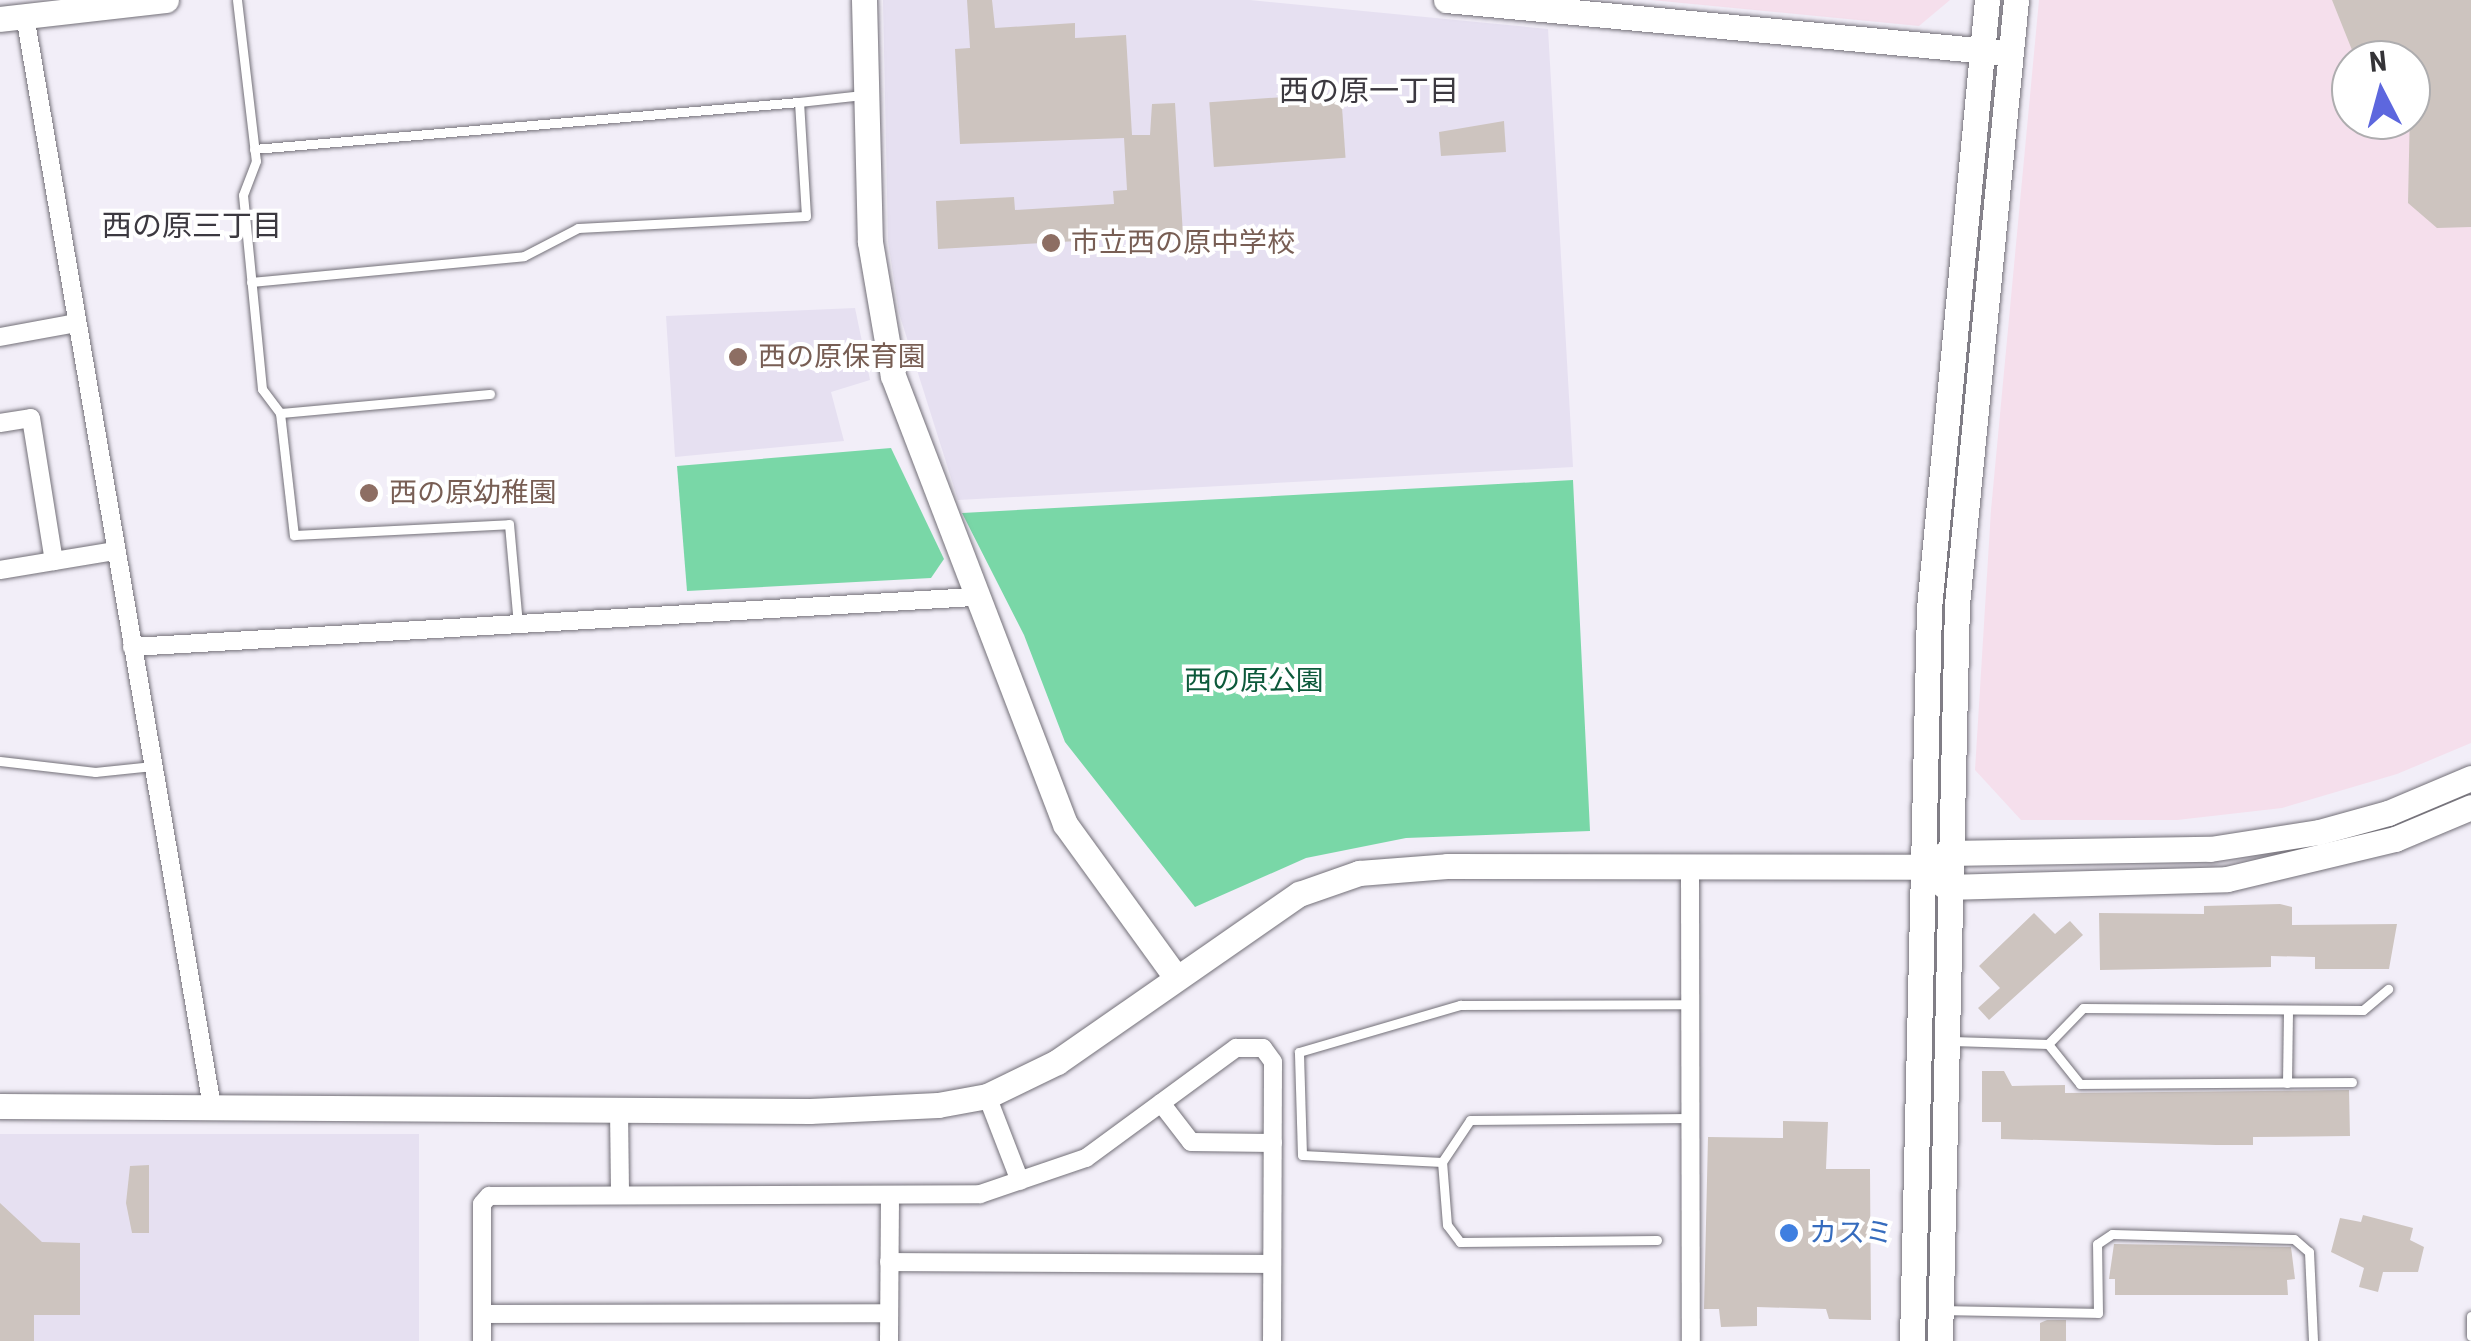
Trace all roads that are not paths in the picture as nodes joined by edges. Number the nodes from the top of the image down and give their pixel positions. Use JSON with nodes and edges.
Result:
{"nodes":[{"id":1,"x":166,"y":0,"type":"edge"},
{"id":2,"x":237,"y":0,"type":"edge"},
{"id":3,"x":864,"y":0,"type":"edge"},
{"id":4,"x":1446,"y":0,"type":"edge"},
{"id":5,"x":1987,"y":0,"type":"edge"},
{"id":6,"x":2016,"y":0,"type":"edge"},
{"id":7,"x":12,"y":17,"type":"edge"},
{"id":8,"x":1982,"y":50,"type":"junction"},
{"id":9,"x":2010,"y":53,"type":"junction"},
{"id":10,"x":865,"y":95,"type":"junction"},
{"id":11,"x":799,"y":102,"type":"junction"},
{"id":12,"x":254,"y":149,"type":"junction"},
{"id":13,"x":251,"y":282,"type":"junction"},
{"id":14,"x":76,"y":324,"type":"junction"},
{"id":15,"x":0,"y":337,"type":"edge"},
{"id":16,"x":490,"y":394,"type":"dead end"},
{"id":17,"x":280,"y":414,"type":"junction"},
{"id":18,"x":0,"y":423,"type":"edge"},
{"id":19,"x":116,"y":551,"type":"junction"},
{"id":20,"x":54,"y":562,"type":"junction"},
{"id":21,"x":0,"y":570,"type":"edge"},
{"id":22,"x":974,"y":597,"type":"junction"},
{"id":23,"x":518,"y":624,"type":"junction"},
{"id":24,"x":132,"y":647,"type":"junction"},
{"id":25,"x":0,"y":762,"type":"edge"},
{"id":26,"x":152,"y":766,"type":"junction"},
{"id":27,"x":2471,"y":778,"type":"edge"},
{"id":28,"x":2471,"y":807,"type":"edge"},
{"id":29,"x":1947,"y":854,"type":"junction"},
{"id":30,"x":1690,"y":866,"type":"junction"},
{"id":31,"x":1919,"y":867,"type":"junction"},
{"id":32,"x":1946,"y":887,"type":"junction"},
{"id":33,"x":1175,"y":976,"type":"junction"},
{"id":34,"x":2388,"y":989,"type":"dead end"},
{"id":35,"x":1690,"y":1004,"type":"junction"},
{"id":36,"x":2288,"y":1010,"type":"junction"},
{"id":37,"x":1944,"y":1040,"type":"junction"},
{"id":38,"x":2048,"y":1044,"type":"junction"},
{"id":39,"x":2352,"y":1082,"type":"dead end"},
{"id":40,"x":2287,"y":1083,"type":"junction"},
{"id":41,"x":988,"y":1096,"type":"junction"},
{"id":42,"x":1161,"y":1103,"type":"junction"},
{"id":43,"x":0,"y":1106,"type":"edge"},
{"id":44,"x":212,"y":1107,"type":"junction"},
{"id":45,"x":619,"y":1109,"type":"junction"},
{"id":46,"x":1690,"y":1118,"type":"junction"},
{"id":47,"x":1273,"y":1143,"type":"junction"},
{"id":48,"x":1442,"y":1162,"type":"junction"},
{"id":49,"x":1020,"y":1182,"type":"junction"},
{"id":50,"x":620,"y":1192,"type":"junction"},
{"id":51,"x":890,"y":1195,"type":"junction"},
{"id":52,"x":1658,"y":1240,"type":"dead end"},
{"id":53,"x":889,"y":1262,"type":"junction"},
{"id":54,"x":1272,"y":1264,"type":"junction"},
{"id":55,"x":1940,"y":1310,"type":"junction"},
{"id":56,"x":889,"y":1313,"type":"junction"},
{"id":57,"x":482,"y":1314,"type":"junction"},
{"id":58,"x":2471,"y":1316,"type":"edge"},
{"id":59,"x":2471,"y":1336,"type":"edge"},
{"id":60,"x":482,"y":1341,"type":"edge"},
{"id":61,"x":889,"y":1341,"type":"edge"},
{"id":62,"x":1272,"y":1341,"type":"edge"},
{"id":63,"x":1691,"y":1341,"type":"edge"},
{"id":64,"x":1912,"y":1341,"type":"edge"},
{"id":65,"x":1940,"y":1341,"type":"edge"},
{"id":66,"x":2312,"y":1341,"type":"edge"}],
"edges":[{"from":1,"to":7,"type":"street"},
{"from":2,"to":12,"type":"lane"},
{"from":3,"to":10,"type":"street"},
{"from":4,"to":8,"type":"street"},
{"from":5,"to":8,"type":"street"},
{"from":6,"to":9,"type":"street"},
{"from":7,"to":14,"type":"street"},
{"from":8,"to":9,"type":"street"},
{"from":8,"to":31,"type":"street"},
{"from":9,"to":29,"type":"street"},
{"from":10,"to":11,"type":"lane"},
{"from":10,"to":22,"type":"street"},
{"from":11,"to":12,"type":"lane"},
{"from":11,"to":13,"type":"lane"},
{"from":12,"to":13,"type":"lane"},
{"from":13,"to":17,"type":"lane"},
{"from":14,"to":15,"type":"street"},
{"from":14,"to":19,"type":"street"},
{"from":16,"to":17,"type":"lane"},
{"from":17,"to":23,"type":"lane"},
{"from":18,"to":20,"type":"street"},
{"from":19,"to":20,"type":"street"},
{"from":19,"to":24,"type":"street"},
{"from":20,"to":21,"type":"street"},
{"from":22,"to":23,"type":"street"},
{"from":22,"to":33,"type":"street"},
{"from":23,"to":24,"type":"street"},
{"from":24,"to":26,"type":"street"},
{"from":25,"to":26,"type":"lane"},
{"from":26,"to":44,"type":"street"},
{"from":27,"to":29,"type":"street"},
{"from":28,"to":32,"type":"street"},
{"from":29,"to":31,"type":"street"},
{"from":29,"to":32,"type":"street"},
{"from":30,"to":31,"type":"street"},
{"from":30,"to":33,"type":"street"},
{"from":30,"to":35,"type":"street"},
{"from":31,"to":32,"type":"street"},
{"from":31,"to":64,"type":"street"},
{"from":32,"to":37,"type":"street"},
{"from":33,"to":41,"type":"street"},
{"from":34,"to":36,"type":"lane"},
{"from":35,"to":46,"type":"street"},
{"from":35,"to":48,"type":"lane"},
{"from":36,"to":38,"type":"lane"},
{"from":36,"to":40,"type":"lane"},
{"from":37,"to":38,"type":"lane"},
{"from":37,"to":55,"type":"street"},
{"from":38,"to":40,"type":"lane"},
{"from":39,"to":40,"type":"lane"},
{"from":41,"to":45,"type":"street"},
{"from":41,"to":49,"type":"street"},
{"from":42,"to":47,"type":"street"},
{"from":42,"to":47,"type":"street"},
{"from":42,"to":49,"type":"street"},
{"from":43,"to":44,"type":"street"},
{"from":44,"to":45,"type":"street"},
{"from":45,"to":50,"type":"street"},
{"from":46,"to":48,"type":"lane"},
{"from":46,"to":63,"type":"street"},
{"from":47,"to":54,"type":"street"},
{"from":48,"to":52,"type":"lane"},
{"from":49,"to":51,"type":"street"},
{"from":50,"to":51,"type":"street"},
{"from":50,"to":57,"type":"street"},
{"from":51,"to":53,"type":"street"},
{"from":53,"to":54,"type":"street"},
{"from":53,"to":56,"type":"street"},
{"from":54,"to":62,"type":"street"},
{"from":55,"to":65,"type":"street"},
{"from":55,"to":66,"type":"lane"},
{"from":56,"to":57,"type":"street"},
{"from":56,"to":61,"type":"street"},
{"from":57,"to":60,"type":"street"},
{"from":58,"to":59,"type":"lane"}]}
